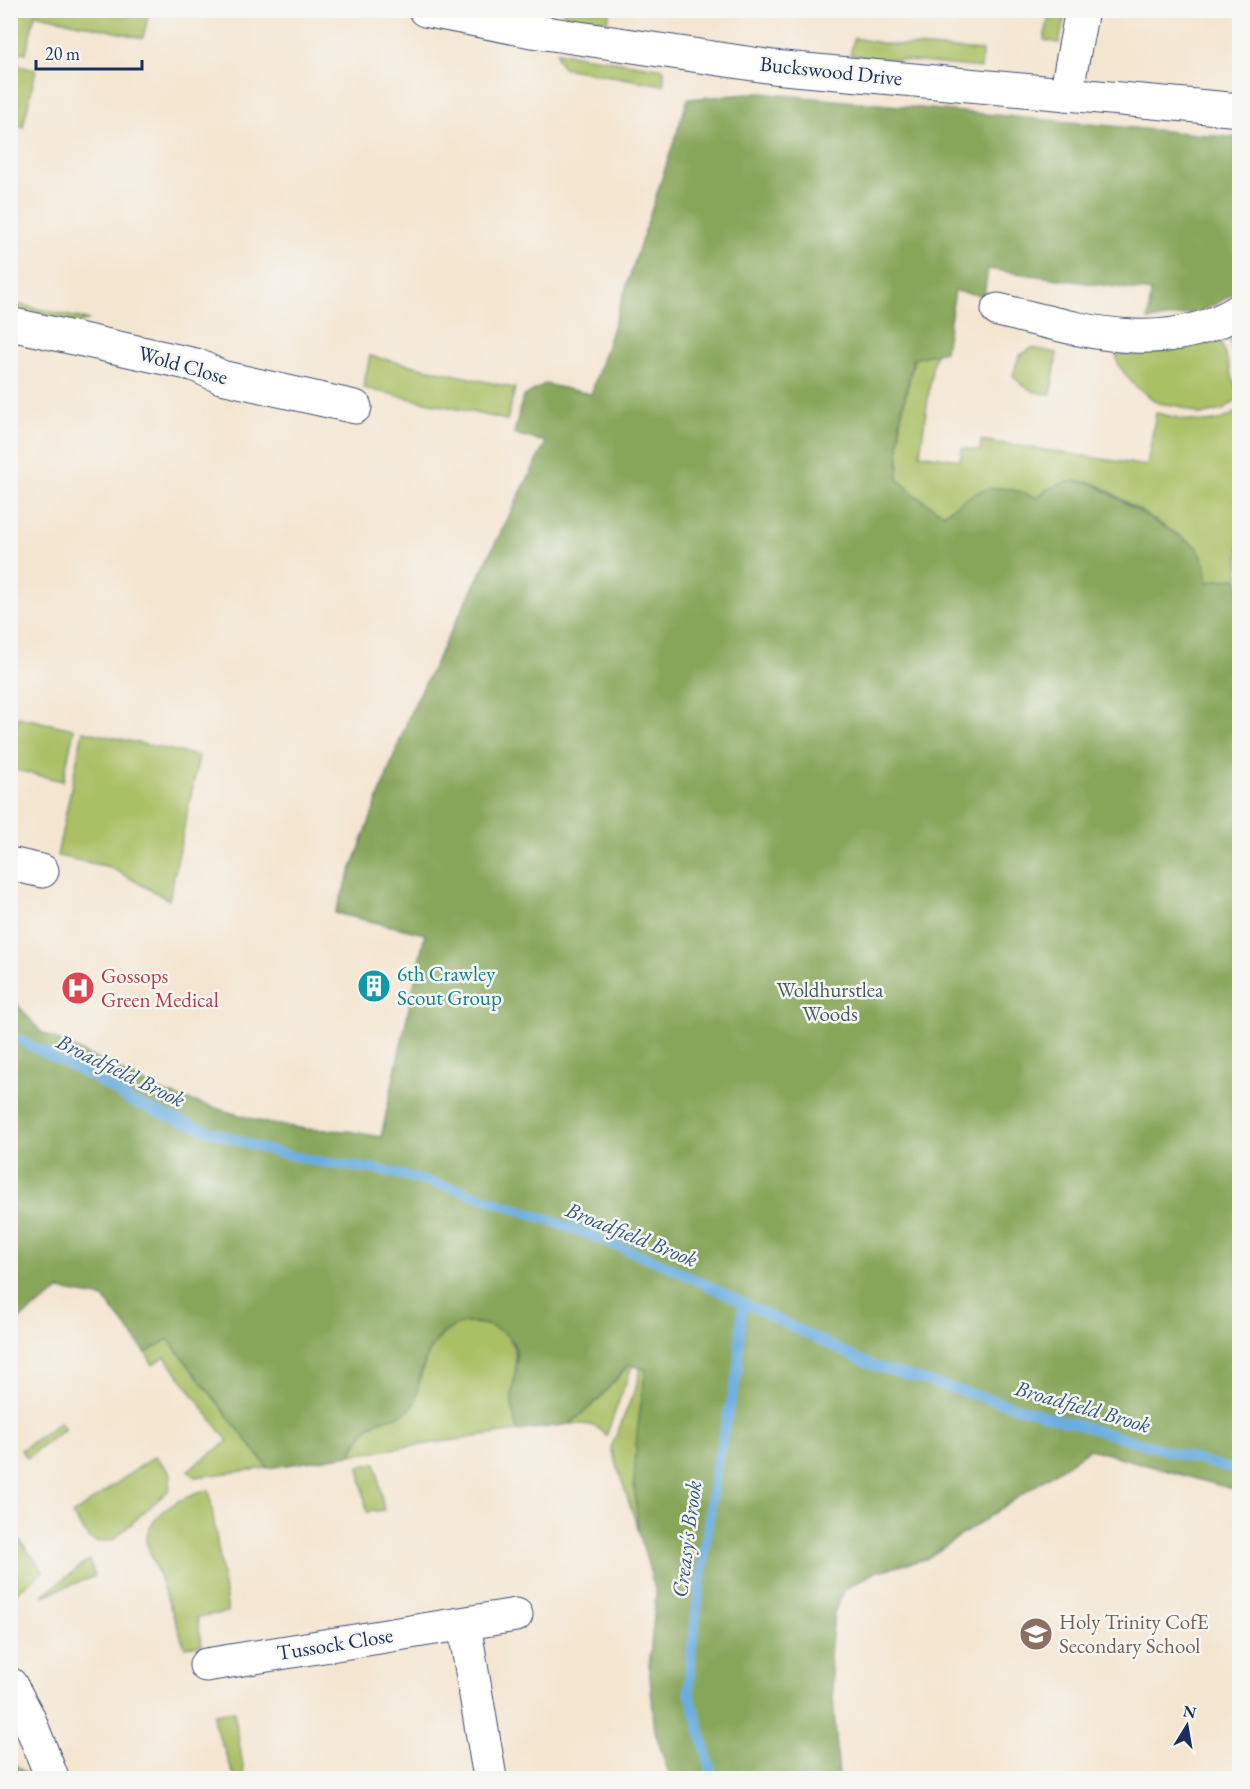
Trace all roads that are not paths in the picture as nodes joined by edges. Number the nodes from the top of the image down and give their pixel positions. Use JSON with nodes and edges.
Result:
{"nodes":[{"id":1,"x":425,"y":10,"type":"edge"},
{"id":2,"x":1082,"y":10,"type":"edge"},
{"id":3,"x":1066,"y":94,"type":"junction"},
{"id":4,"x":1239,"y":110,"type":"edge"},
{"id":5,"x":998,"y":310,"type":"dead end"},
{"id":6,"x":1239,"y":310,"type":"edge"},
{"id":7,"x":10,"y":324,"type":"edge"},
{"id":8,"x":355,"y":407,"type":"dead end"},
{"id":9,"x":10,"y":864,"type":"edge"},
{"id":10,"x":42,"y":871,"type":"dead end"},
{"id":11,"x":516,"y":1615,"type":"dead end"},
{"id":12,"x":464,"y":1624,"type":"junction"},
{"id":13,"x":206,"y":1665,"type":"dead end"},
{"id":14,"x":10,"y":1684,"type":"edge"},
{"id":15,"x":19,"y":1721,"type":"edge"},
{"id":16,"x":52,"y":1779,"type":"edge"},
{"id":17,"x":490,"y":1779,"type":"edge"}],
"edges":[{"from":1,"to":3,"type":"street","name":"Buckswood Drive"},
{"from":2,"to":3,"type":"street"},
{"from":3,"to":4,"type":"street","name":"Buckswood Drive"},
{"from":5,"to":6,"type":"street"},
{"from":7,"to":8,"type":"street","name":"Wold Close"},
{"from":9,"to":10,"type":"street"},
{"from":11,"to":12,"type":"street","name":"Tussock Close"},
{"from":12,"to":13,"type":"street","name":"Tussock Close"},
{"from":12,"to":17,"type":"street"},
{"from":14,"to":15,"type":"street"},
{"from":15,"to":16,"type":"street"}]}
